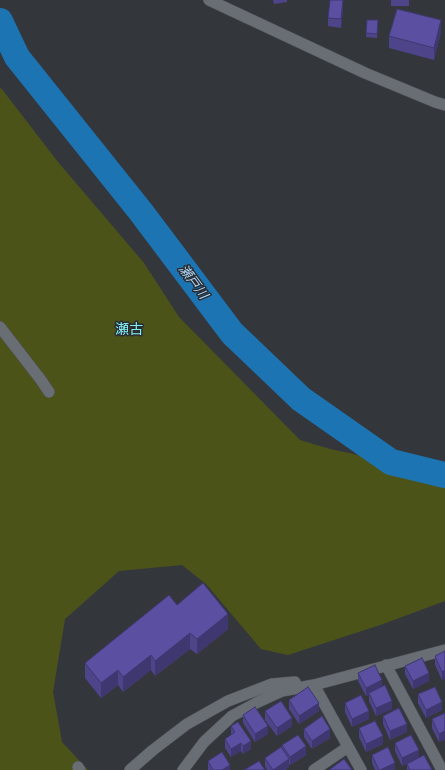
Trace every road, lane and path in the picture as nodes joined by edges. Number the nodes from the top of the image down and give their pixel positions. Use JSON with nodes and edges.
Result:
{"nodes":[{"id":1,"x":209,"y":0,"type":"edge"},
{"id":2,"x":445,"y":105,"type":"edge"},
{"id":3,"x":0,"y":327,"type":"edge"},
{"id":4,"x":49,"y":392,"type":"dead end"},
{"id":5,"x":445,"y":650,"type":"edge"},
{"id":6,"x":386,"y":665,"type":"junction"},
{"id":7,"x":314,"y":685,"type":"junction"},
{"id":8,"x":348,"y":747,"type":"junction"},
{"id":9,"x":130,"y":770,"type":"edge"},
{"id":10,"x":183,"y":770,"type":"edge"},
{"id":11,"x":314,"y":770,"type":"edge"},
{"id":12,"x":361,"y":770,"type":"edge"},
{"id":13,"x":442,"y":770,"type":"edge"}],
"edges":[{"from":1,"to":2,"type":"street"},
{"from":3,"to":4,"type":"street"},
{"from":5,"to":6,"type":"street"},
{"from":6,"to":7,"type":"street"},
{"from":6,"to":13,"type":"street"},
{"from":7,"to":8,"type":"street"},
{"from":7,"to":9,"type":"street"},
{"from":7,"to":10,"type":"street"},
{"from":8,"to":11,"type":"street"},
{"from":8,"to":12,"type":"street"}]}
